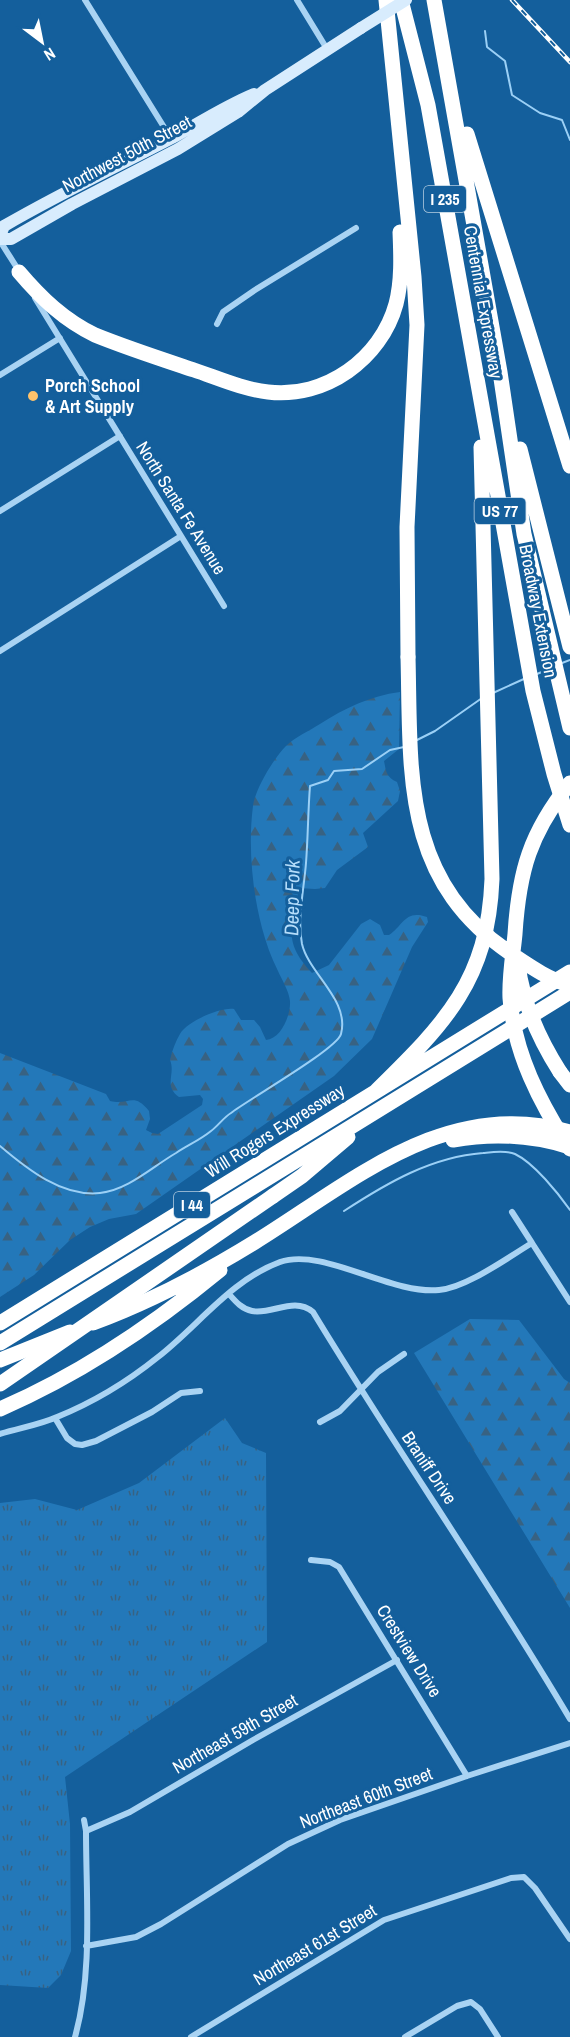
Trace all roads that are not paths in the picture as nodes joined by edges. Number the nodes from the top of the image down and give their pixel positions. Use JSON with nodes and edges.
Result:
{"nodes":[{"id":1,"x":85,"y":0,"type":"edge"},
{"id":2,"x":297,"y":0,"type":"edge"},
{"id":3,"x":386,"y":0,"type":"edge"},
{"id":4,"x":401,"y":0,"type":"edge"},
{"id":5,"x":406,"y":0,"type":"edge"},
{"id":6,"x":434,"y":0,"type":"edge"},
{"id":7,"x":327,"y":49,"type":"junction"},
{"id":8,"x":448,"y":72,"type":"junction"},
{"id":9,"x":265,"y":90,"type":"junction"},
{"id":10,"x":397,"y":112,"type":"junction"},
{"id":11,"x":171,"y":138,"type":"junction"},
{"id":12,"x":178,"y":149,"type":"junction"},
{"id":13,"x":356,"y":228,"type":"dead end"},
{"id":14,"x":0,"y":238,"type":"edge"},
{"id":15,"x":19,"y":272,"type":"junction"},
{"id":16,"x":217,"y":324,"type":"dead end"},
{"id":17,"x":60,"y":338,"type":"junction"},
{"id":18,"x":500,"y":372,"type":"junction"},
{"id":19,"x":0,"y":375,"type":"edge"},
{"id":20,"x":480,"y":400,"type":"junction"},
{"id":21,"x":120,"y":436,"type":"junction"},
{"id":22,"x":570,"y":466,"type":"edge"},
{"id":23,"x":0,"y":511,"type":"edge"},
{"id":24,"x":181,"y":536,"type":"junction"},
{"id":25,"x":224,"y":606,"type":"dead end"},
{"id":26,"x":570,"y":647,"type":"edge"},
{"id":27,"x":0,"y":651,"type":"edge"},
{"id":28,"x":569,"y":723,"type":"edge"},
{"id":29,"x":570,"y":783,"type":"edge"},
{"id":30,"x":570,"y":825,"type":"edge"},
{"id":31,"x":515,"y":929,"type":"junction"},
{"id":32,"x":570,"y":972,"type":"edge"},
{"id":33,"x":570,"y":985,"type":"edge"},
{"id":34,"x":570,"y":992,"type":"edge"},
{"id":35,"x":570,"y":1085,"type":"edge"},
{"id":36,"x":375,"y":1092,"type":"junction"},
{"id":37,"x":387,"y":1104,"type":"junction"},
{"id":38,"x":570,"y":1132,"type":"edge"},
{"id":39,"x":570,"y":1148,"type":"edge"},
{"id":40,"x":394,"y":1154,"type":"junction"},
{"id":41,"x":512,"y":1212,"type":"dead end"},
{"id":42,"x":255,"y":1242,"type":"junction"},
{"id":43,"x":532,"y":1243,"type":"junction"},
{"id":44,"x":229,"y":1294,"type":"junction"},
{"id":45,"x":570,"y":1302,"type":"edge"},
{"id":46,"x":3,"y":1321,"type":"edge"},
{"id":47,"x":0,"y":1343,"type":"edge"},
{"id":48,"x":404,"y":1354,"type":"dead end"},
{"id":49,"x":0,"y":1360,"type":"edge"},
{"id":50,"x":0,"y":1384,"type":"edge"},
{"id":51,"x":360,"y":1390,"type":"junction"},
{"id":52,"x":200,"y":1391,"type":"dead end"},
{"id":53,"x":0,"y":1409,"type":"edge"},
{"id":54,"x":55,"y":1418,"type":"junction"},
{"id":55,"x":320,"y":1422,"type":"dead end"},
{"id":56,"x":0,"y":1434,"type":"edge"},
{"id":57,"x":311,"y":1560,"type":"dead end"},
{"id":58,"x":397,"y":1660,"type":"junction"},
{"id":59,"x":570,"y":1719,"type":"edge"},
{"id":60,"x":570,"y":1743,"type":"edge"},
{"id":61,"x":467,"y":1776,"type":"junction"},
{"id":62,"x":84,"y":1820,"type":"dead end"},
{"id":63,"x":86,"y":1832,"type":"junction"},
{"id":64,"x":570,"y":1939,"type":"edge"},
{"id":65,"x":86,"y":1946,"type":"junction"},
{"id":66,"x":75,"y":2037,"type":"edge"},
{"id":67,"x":191,"y":2037,"type":"edge"},
{"id":68,"x":405,"y":2037,"type":"edge"},
{"id":69,"x":498,"y":2037,"type":"edge"}],
"edges":[{"from":1,"to":11,"type":"street"},
{"from":2,"to":7,"type":"street"},
{"from":3,"to":10,"type":"highway"},
{"from":4,"to":20,"type":"highway","name":"Centennial Expressway","number":"I 235"},
{"from":5,"to":7,"type":"main road","name":"Northwest 50th Street","bridge":true},
{"from":6,"to":8,"type":"highway","name":"Centennial Expressway","number":"I 235"},
{"from":7,"to":9,"type":"main road","name":"Northwest 50th Street"},
{"from":8,"to":18,"type":"highway","name":"Centennial Expressway","number":"I 235"},
{"from":8,"to":22,"type":"highway"},
{"from":9,"to":11,"type":"main road","name":"Northwest 50th Street"},
{"from":9,"to":12,"type":"main road","name":"Northwest 50th Street"},
{"from":10,"to":15,"type":"highway"},
{"from":10,"to":33,"type":"highway","bridge":true},
{"from":11,"to":12,"type":"street"},
{"from":11,"to":14,"type":"main road","name":"Northwest 50th Street"},
{"from":12,"to":14,"type":"main road","name":"Northwest 50th Street"},
{"from":13,"to":16,"type":"street"},
{"from":14,"to":15,"type":"street","name":"North Santa Fe Avenue"},
{"from":15,"to":17,"type":"street","name":"North Santa Fe Avenue"},
{"from":17,"to":19,"type":"street"},
{"from":17,"to":21,"type":"street","name":"North Santa Fe Avenue"},
{"from":18,"to":26,"type":"highway"},
{"from":18,"to":28,"type":"highway","name":"Broadway Extension","number":"US 77"},
{"from":20,"to":30,"type":"highway","name":"Broadway Extension","number":"US 77"},
{"from":20,"to":36,"type":"highway"},
{"from":21,"to":23,"type":"street"},
{"from":21,"to":24,"type":"street","name":"North Santa Fe Avenue"},
{"from":24,"to":25,"type":"street","name":"North Santa Fe Avenue"},
{"from":24,"to":27,"type":"street"},
{"from":29,"to":31,"type":"highway","bridge":true},
{"from":31,"to":35,"type":"highway","bridge":true},
{"from":31,"to":39,"type":"highway","bridge":true},
{"from":32,"to":36,"type":"highway","name":"Will Rogers Expressway","number":"I 44"},
{"from":34,"to":37,"type":"highway","name":"Will Rogers Expressway","number":"I 44"},
{"from":36,"to":46,"type":"highway","name":"Will Rogers Expressway","number":"I 44"},
{"from":37,"to":47,"type":"highway","name":"Will Rogers Expressway","number":"I 44"},
{"from":37,"to":50,"type":"highway","bridge":true},
{"from":38,"to":40,"type":"highway"},
{"from":39,"to":40,"type":"highway"},
{"from":40,"to":42,"type":"highway"},
{"from":41,"to":43,"type":"street"},
{"from":42,"to":49,"type":"highway"},
{"from":42,"to":53,"type":"highway"},
{"from":43,"to":44,"type":"street"},
{"from":43,"to":45,"type":"street"},
{"from":44,"to":51,"type":"street","name":"Braniff Drive"},
{"from":44,"to":54,"type":"street"},
{"from":48,"to":51,"type":"street"},
{"from":51,"to":55,"type":"street"},
{"from":51,"to":59,"type":"street","name":"Braniff Drive"},
{"from":52,"to":54,"type":"street"},
{"from":54,"to":56,"type":"street"},
{"from":57,"to":58,"type":"street","name":"Crestview Drive"},
{"from":58,"to":61,"type":"street","name":"Crestview Drive"},
{"from":58,"to":63,"type":"street","name":"Northeast 59th Street"},
{"from":60,"to":61,"type":"street","name":"Northeast 60th Street"},
{"from":61,"to":65,"type":"street","name":"Northeast 60th Street"},
{"from":62,"to":63,"type":"street"},
{"from":63,"to":65,"type":"street"},
{"from":64,"to":67,"type":"street","name":"Northeast 61st Street"},
{"from":65,"to":66,"type":"street"},
{"from":68,"to":69,"type":"street"}]}
